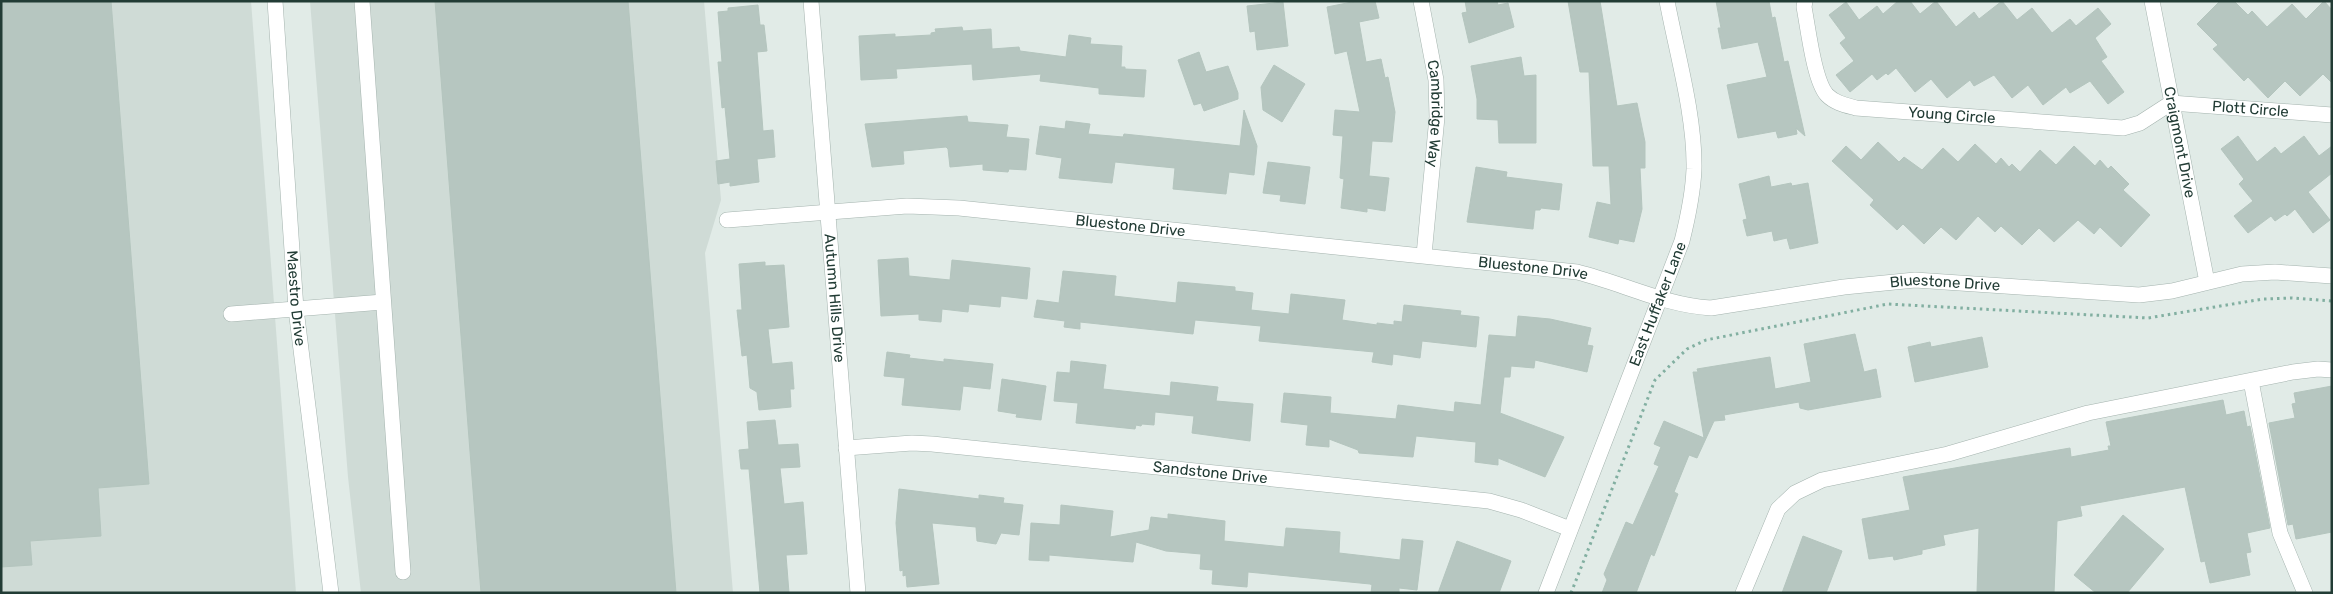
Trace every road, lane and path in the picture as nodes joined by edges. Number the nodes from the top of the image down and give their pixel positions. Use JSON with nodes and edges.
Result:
{"nodes":[{"id":1,"x":275,"y":1,"type":"edge"},
{"id":2,"x":362,"y":1,"type":"edge"},
{"id":3,"x":811,"y":1,"type":"edge"},
{"id":4,"x":1420,"y":1,"type":"edge"},
{"id":5,"x":1667,"y":1,"type":"edge"},
{"id":6,"x":1806,"y":1,"type":"edge"},
{"id":7,"x":2152,"y":1,"type":"edge"},
{"id":8,"x":2171,"y":103,"type":"junction"},
{"id":9,"x":2332,"y":115,"type":"edge"},
{"id":10,"x":828,"y":211,"type":"junction"},
{"id":11,"x":727,"y":220,"type":"dead end"},
{"id":12,"x":1424,"y":256,"type":"junction"},
{"id":13,"x":2332,"y":276,"type":"edge"},
{"id":14,"x":2207,"y":282,"type":"junction"},
{"id":15,"x":1660,"y":299,"type":"junction"},
{"id":16,"x":2332,"y":301,"type":"edge"},
{"id":17,"x":382,"y":302,"type":"junction"},
{"id":18,"x":296,"y":309,"type":"junction"},
{"id":19,"x":231,"y":314,"type":"dead end"},
{"id":20,"x":2332,"y":370,"type":"edge"},
{"id":21,"x":2251,"y":380,"type":"junction"},
{"id":22,"x":846,"y":448,"type":"junction"},
{"id":23,"x":1570,"y":529,"type":"junction"},
{"id":24,"x":403,"y":572,"type":"dead end"},
{"id":25,"x":332,"y":593,"type":"edge"},
{"id":26,"x":858,"y":593,"type":"edge"},
{"id":27,"x":1546,"y":593,"type":"edge"},
{"id":28,"x":1571,"y":593,"type":"edge"},
{"id":29,"x":1743,"y":593,"type":"edge"},
{"id":30,"x":2305,"y":593,"type":"edge"}],
"edges":[{"from":1,"to":18,"type":"street","name":"Maestro Drive"},
{"from":2,"to":17,"type":"street"},
{"from":3,"to":10,"type":"street","name":"Autumn Hills Drive"},
{"from":4,"to":12,"type":"street","name":"Cambridge Way"},
{"from":5,"to":15,"type":"street","name":"East Huffaker Lane"},
{"from":6,"to":8,"type":"street","name":"Young Circle"},
{"from":7,"to":8,"type":"street","name":"Craigmont Drive"},
{"from":8,"to":9,"type":"street","name":"Plott Circle"},
{"from":8,"to":14,"type":"street","name":"Craigmont Drive"},
{"from":10,"to":11,"type":"street","name":"Bluestone Drive"},
{"from":10,"to":12,"type":"street","name":"Bluestone Drive"},
{"from":10,"to":22,"type":"street","name":"Autumn Hills Drive"},
{"from":12,"to":15,"type":"street","name":"Bluestone Drive"},
{"from":13,"to":14,"type":"street","name":"Bluestone Drive"},
{"from":14,"to":15,"type":"street","name":"Bluestone Drive"},
{"from":15,"to":23,"type":"street","name":"East Huffaker Lane"},
{"from":16,"to":28,"type":"path"},
{"from":17,"to":18,"type":"street"},
{"from":17,"to":24,"type":"street"},
{"from":18,"to":19,"type":"street"},
{"from":18,"to":25,"type":"street","name":"Maestro Drive"},
{"from":20,"to":21,"type":"street"},
{"from":21,"to":29,"type":"street"},
{"from":21,"to":30,"type":"street"},
{"from":22,"to":23,"type":"street","name":"Sandstone Drive"},
{"from":22,"to":26,"type":"street","name":"Autumn Hills Drive"},
{"from":23,"to":27,"type":"street","name":"East Huffaker Lane"}]}
